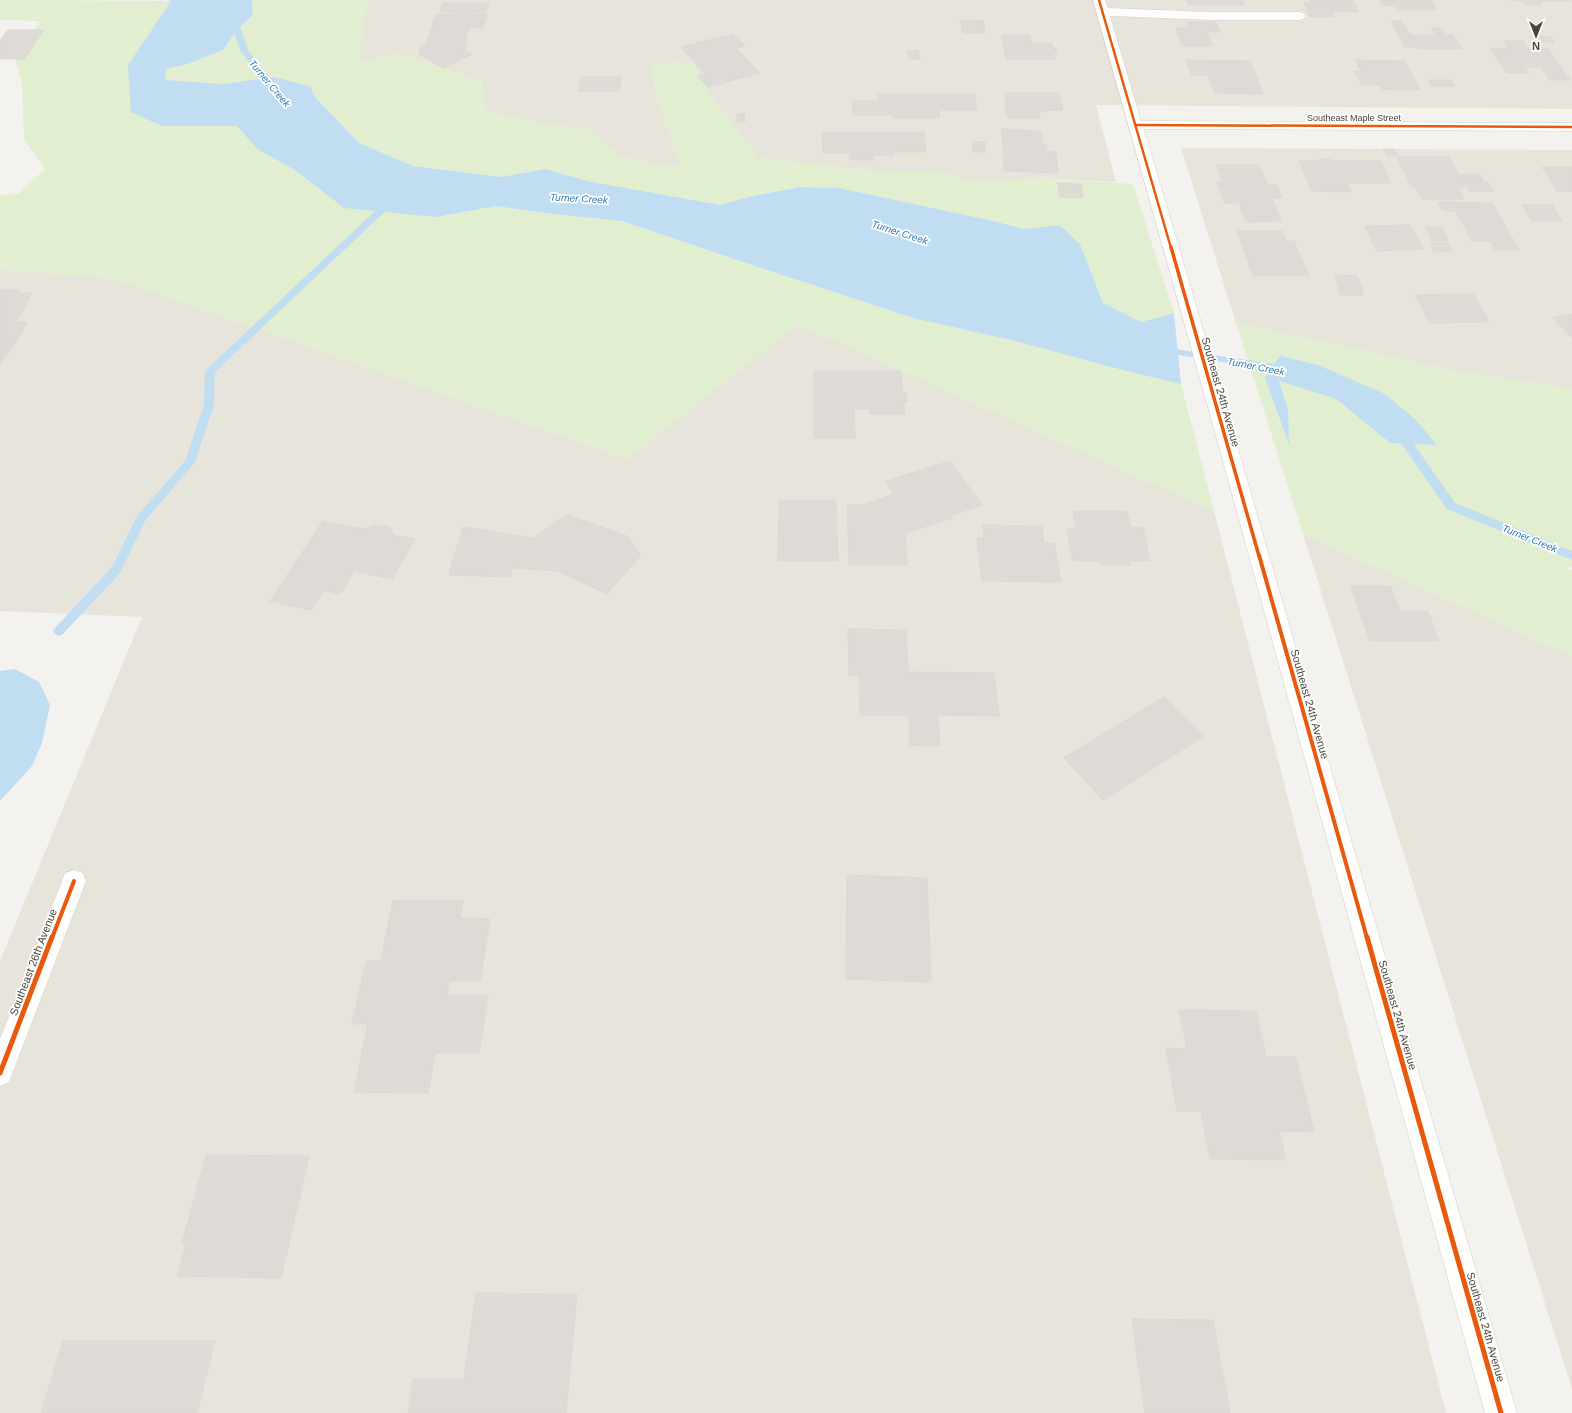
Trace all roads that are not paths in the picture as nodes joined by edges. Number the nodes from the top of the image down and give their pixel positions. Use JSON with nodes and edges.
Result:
{"nodes":[{"id":1,"x":1101,"y":6,"type":"edge"},
{"id":2,"x":1300,"y":16,"type":"dead end"},
{"id":3,"x":1135,"y":125,"type":"junction"},
{"id":4,"x":1572,"y":127,"type":"edge"},
{"id":5,"x":74,"y":881,"type":"dead end"},
{"id":6,"x":0,"y":1073,"type":"edge"},
{"id":7,"x":1501,"y":1413,"type":"edge"}],
"edges":[{"from":1,"to":2,"type":"street"},
{"from":1,"to":3,"type":"street","name":"Southeast 24th Avenue"},
{"from":3,"to":4,"type":"street","name":"Southeast Maple Street"},
{"from":3,"to":7,"type":"street","name":"Southeast 24th Avenue"},
{"from":5,"to":6,"type":"street","name":"Southeast 26th Avenue"}]}
